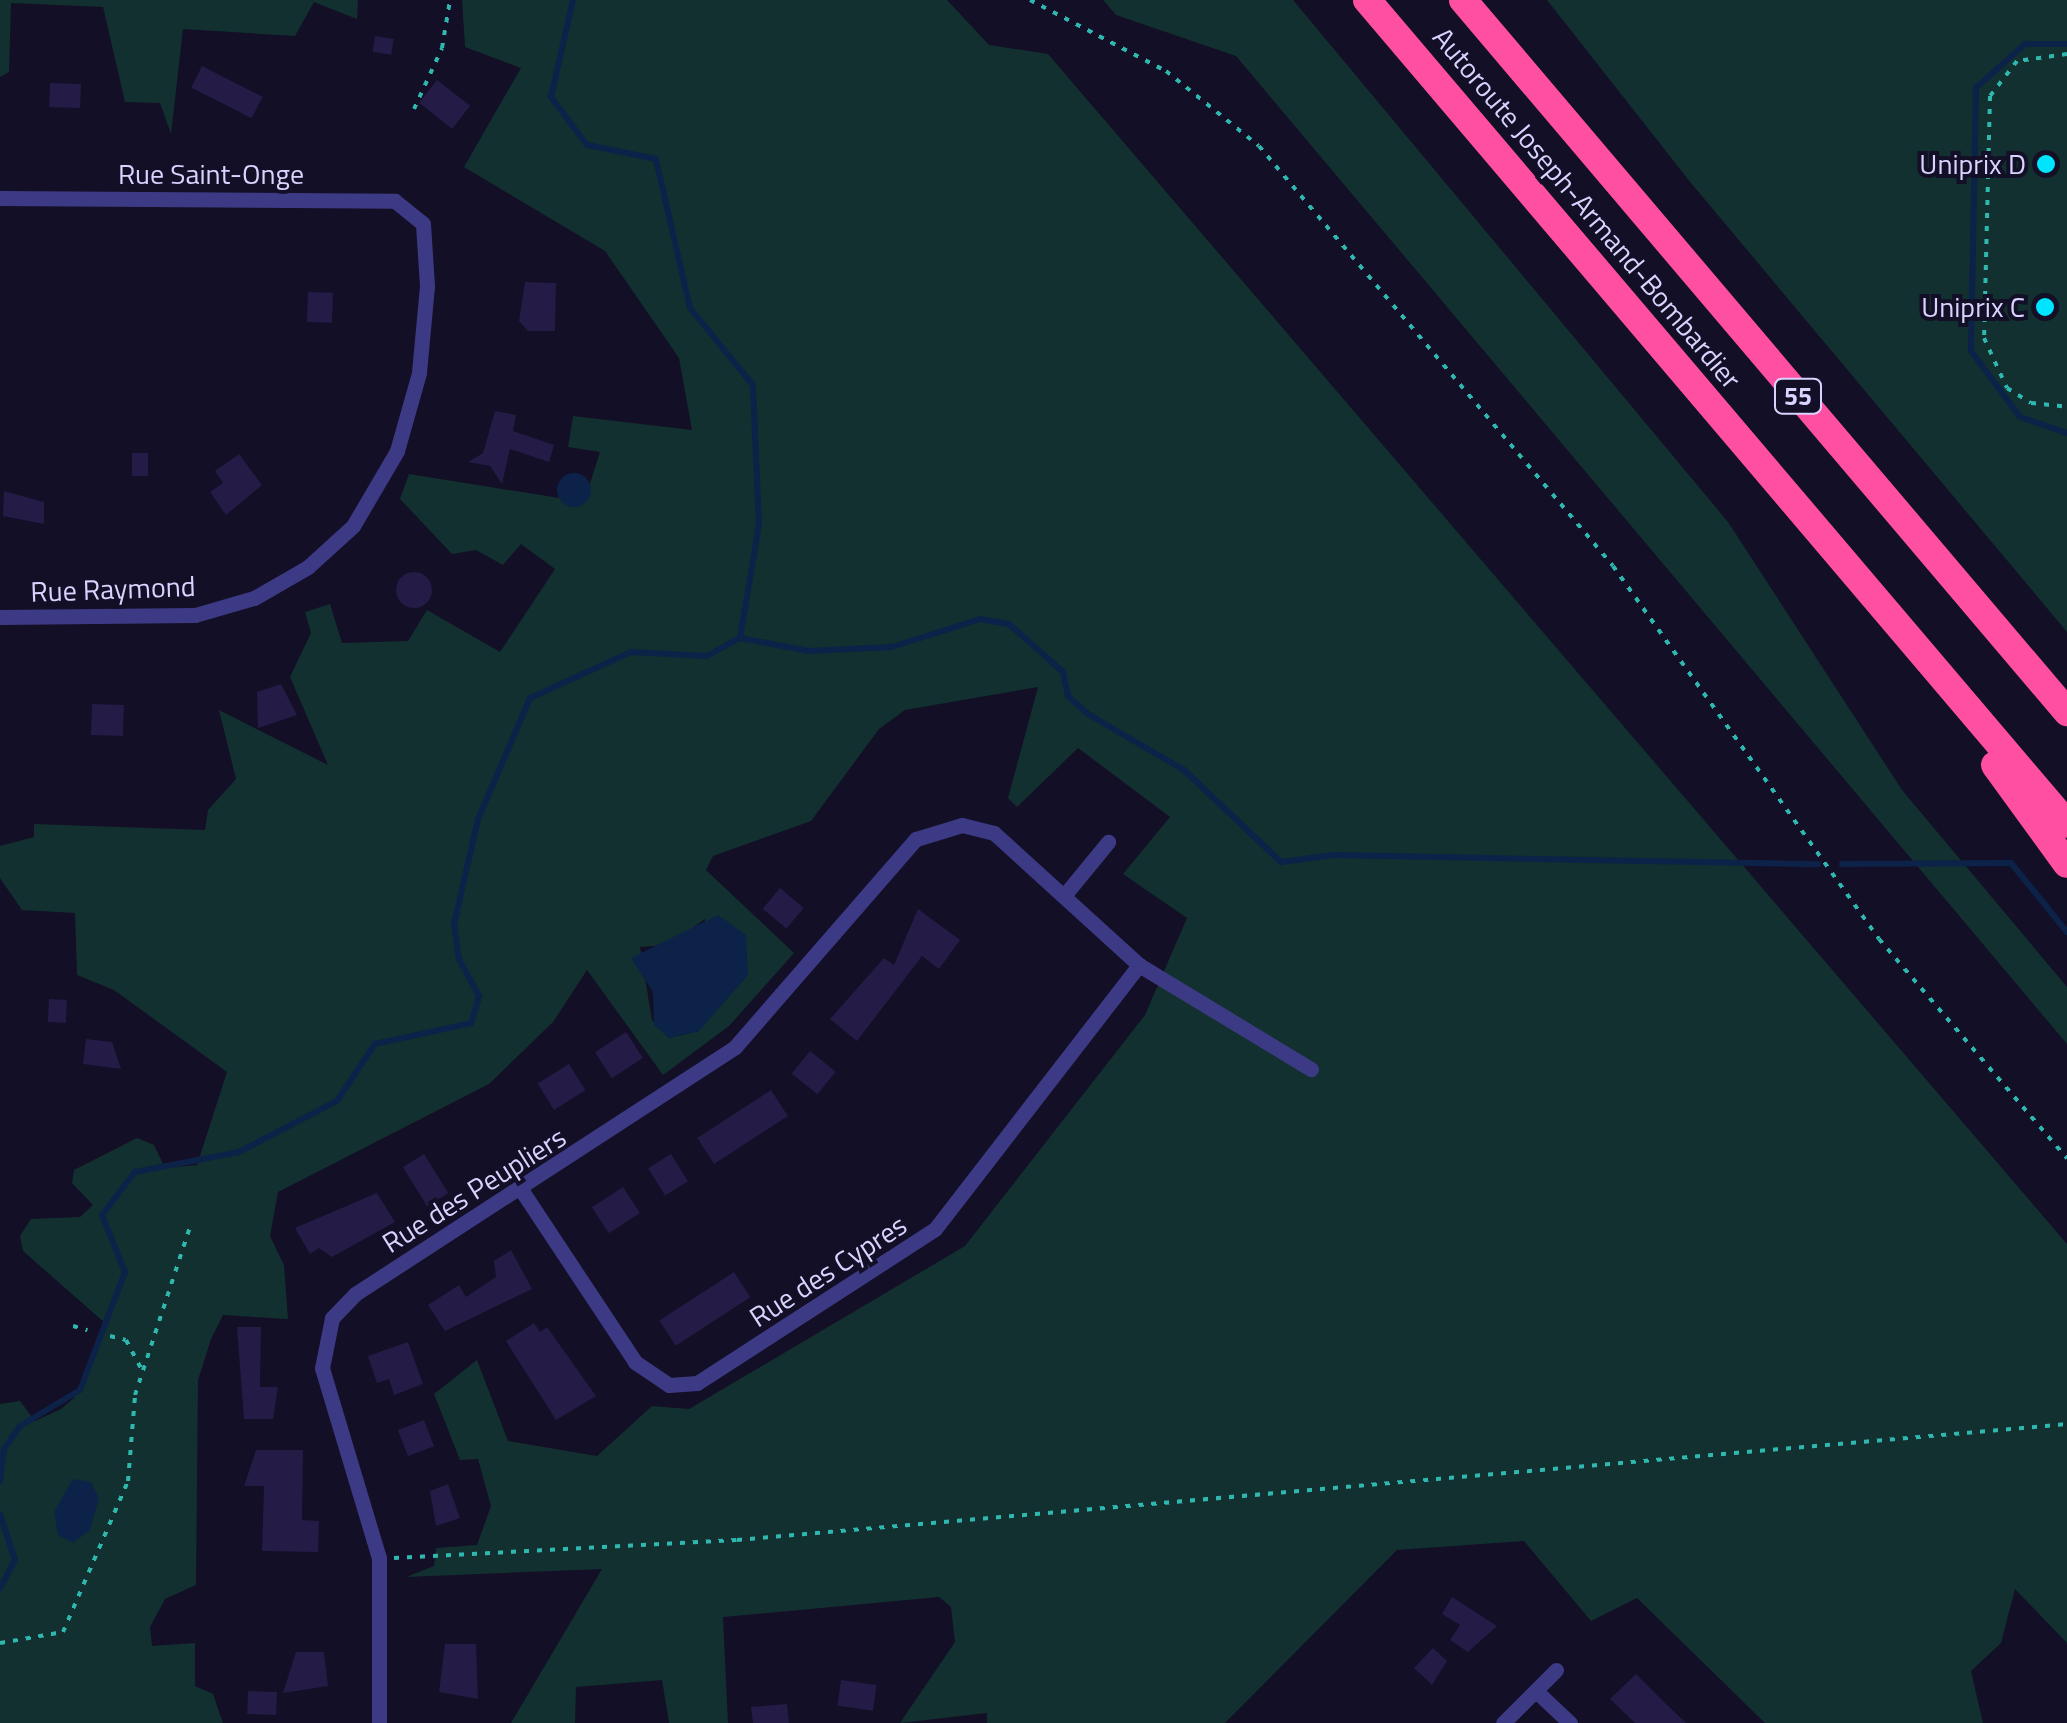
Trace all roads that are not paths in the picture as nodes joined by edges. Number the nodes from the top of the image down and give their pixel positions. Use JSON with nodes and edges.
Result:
{"nodes":[{"id":1,"x":1367,"y":0,"type":"edge"},
{"id":2,"x":1463,"y":0,"type":"edge"},
{"id":3,"x":1476,"y":0,"type":"edge"},
{"id":4,"x":1530,"y":79,"type":"junction"},
{"id":5,"x":0,"y":198,"type":"edge"},
{"id":6,"x":418,"y":216,"type":"joint"},
{"id":7,"x":1868,"y":590,"type":"junction"},
{"id":8,"x":0,"y":617,"type":"edge"},
{"id":9,"x":2067,"y":712,"type":"edge"},
{"id":10,"x":2067,"y":824,"type":"edge"},
{"id":11,"x":1108,"y":842,"type":"dead end"},
{"id":12,"x":2067,"y":864,"type":"edge"},
{"id":13,"x":1067,"y":892,"type":"junction"},
{"id":14,"x":1140,"y":965,"type":"junction"},
{"id":15,"x":1311,"y":1069,"type":"dead end"},
{"id":16,"x":522,"y":1191,"type":"junction"},
{"id":17,"x":1556,"y":1670,"type":"dead end"},
{"id":18,"x":1536,"y":1690,"type":"junction"},
{"id":19,"x":379,"y":1723,"type":"edge"},
{"id":20,"x":1503,"y":1723,"type":"edge"},
{"id":21,"x":1570,"y":1723,"type":"edge"}],
"edges":[{"from":1,"to":7,"type":"highway","name":"Autoroute Joseph-Armand-Bombardier","number":"55"},
{"from":2,"to":4,"type":"highway"},
{"from":3,"to":4,"type":"highway"},
{"from":4,"to":9,"type":"highway","name":"Autoroute Joseph-Armand-Bombardier","number":"55"},
{"from":5,"to":6,"type":"street","name":"Rue Saint-Onge"},
{"from":6,"to":8,"type":"street","name":"Rue Raymond"},
{"from":7,"to":10,"type":"highway","name":"Autoroute Joseph-Armand-Bombardier","number":"55"},
{"from":7,"to":12,"type":"highway"},
{"from":11,"to":13,"type":"street"},
{"from":13,"to":14,"type":"street"},
{"from":13,"to":16,"type":"street","name":"Rue des Peupliers"},
{"from":14,"to":15,"type":"street"},
{"from":14,"to":16,"type":"street","name":"Rue des Cypres"},
{"from":16,"to":19,"type":"street","name":"Rue des Peupliers"},
{"from":17,"to":18,"type":"street"},
{"from":18,"to":20,"type":"street"},
{"from":18,"to":21,"type":"street"}]}
